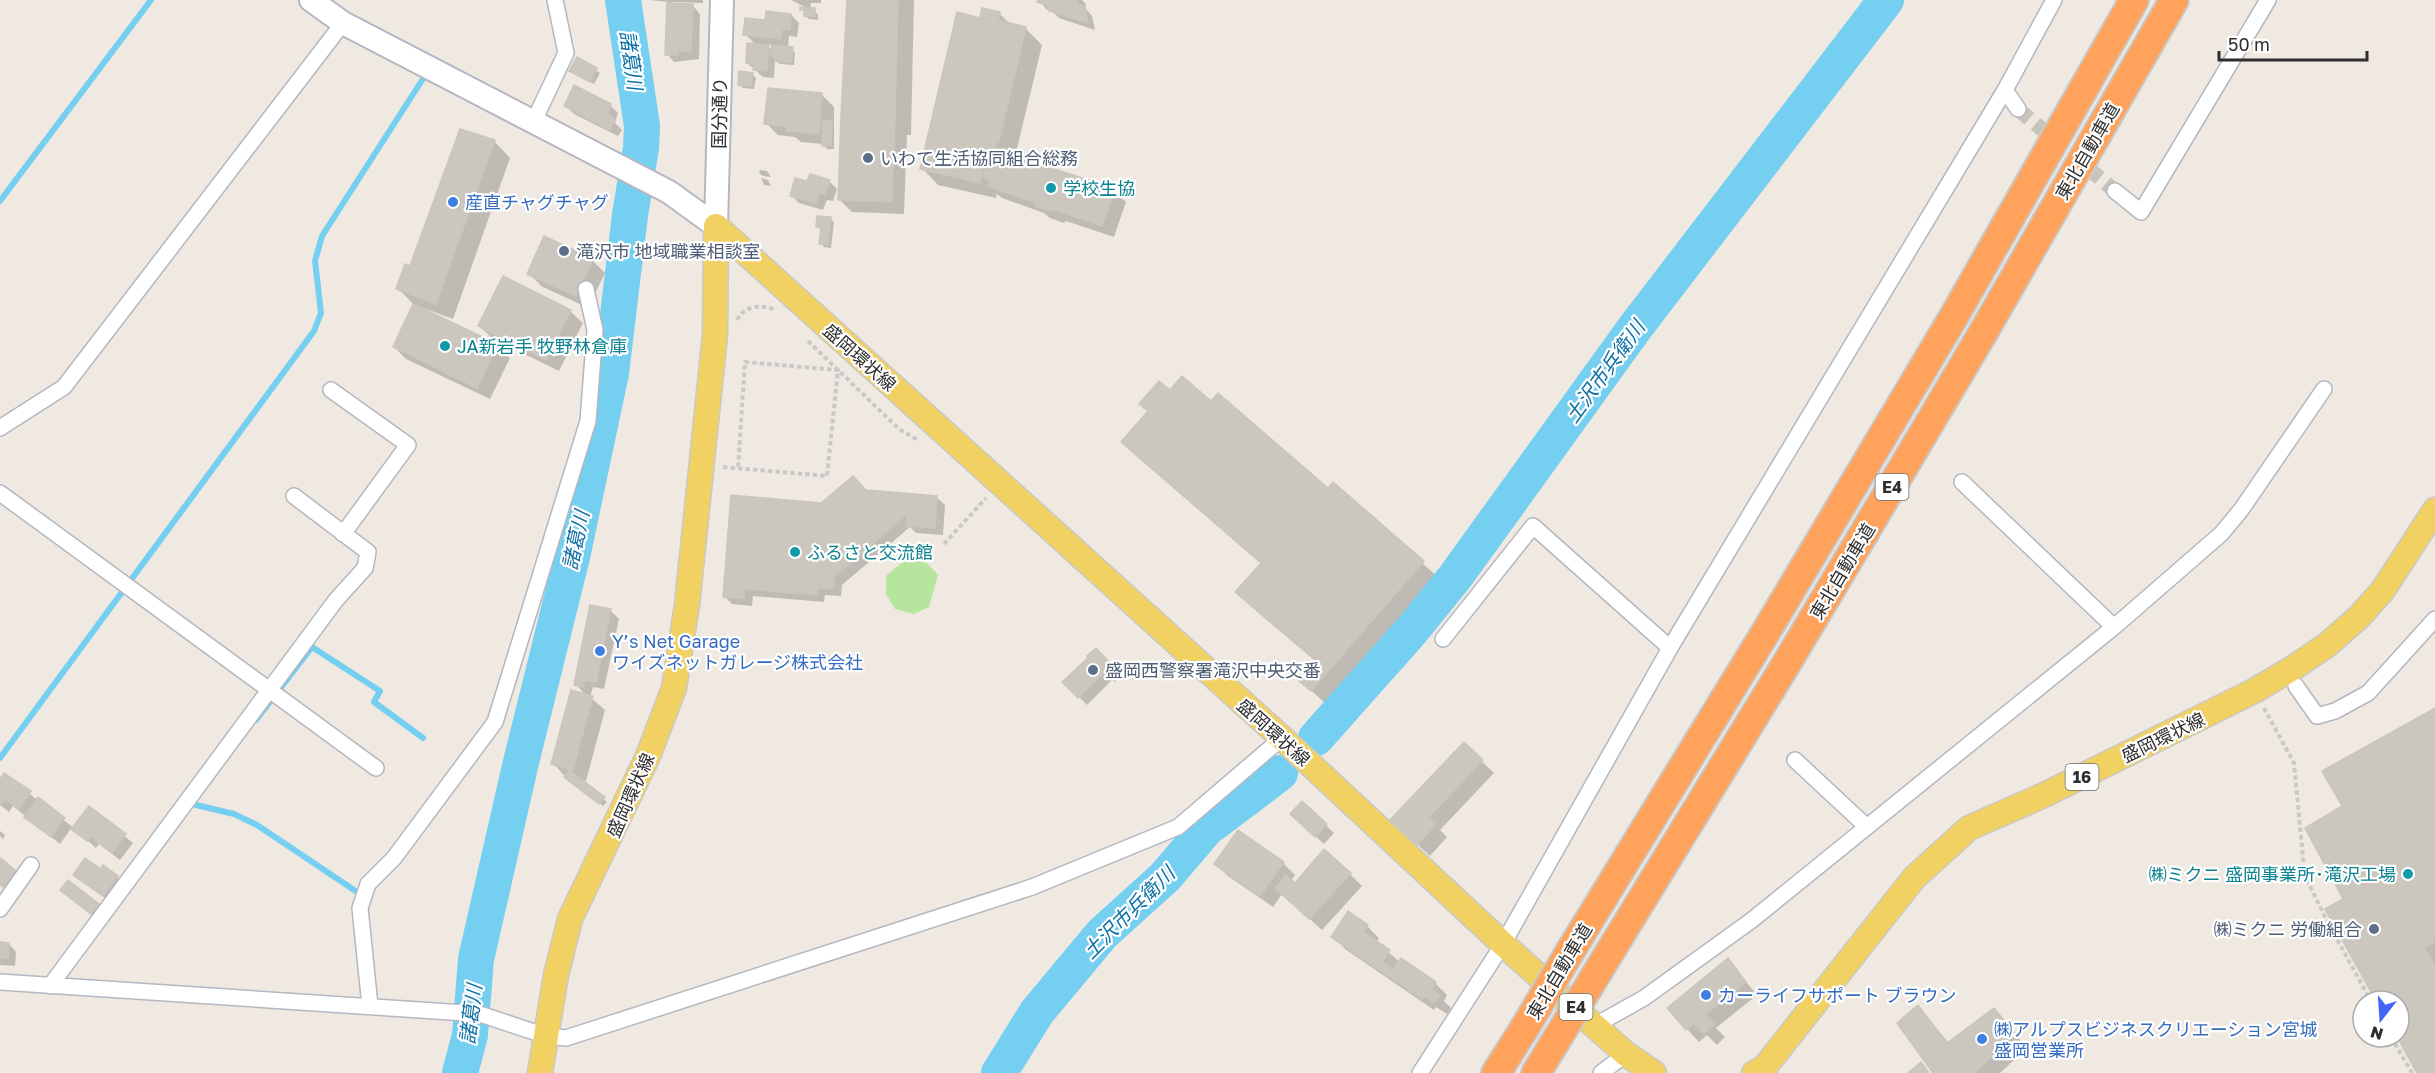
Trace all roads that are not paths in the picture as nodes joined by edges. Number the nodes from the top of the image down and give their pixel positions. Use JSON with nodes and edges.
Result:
{"nodes":[{"id":1,"x":311,"y":0,"type":"edge"},
{"id":2,"x":555,"y":0,"type":"edge"},
{"id":3,"x":722,"y":0,"type":"edge"},
{"id":4,"x":2054,"y":0,"type":"edge"},
{"id":5,"x":2134,"y":0,"type":"edge"},
{"id":6,"x":2174,"y":0,"type":"edge"},
{"id":7,"x":2268,"y":0,"type":"edge"},
{"id":8,"x":344,"y":23,"type":"junction"},
{"id":9,"x":2005,"y":90,"type":"junction"},
{"id":10,"x":2018,"y":109,"type":"tunnel mouth"},
{"id":11,"x":533,"y":123,"type":"junction"},
{"id":12,"x":2115,"y":191,"type":"tunnel mouth"},
{"id":13,"x":716,"y":226,"type":"junction"},
{"id":14,"x":586,"y":289,"type":"dead end"},
{"id":15,"x":2324,"y":389,"type":"dead end"},
{"id":16,"x":331,"y":390,"type":"dead end"},
{"id":17,"x":0,"y":428,"type":"edge"},
{"id":18,"x":1962,"y":482,"type":"dead end"},
{"id":19,"x":0,"y":493,"type":"edge"},
{"id":20,"x":294,"y":496,"type":"dead end"},
{"id":21,"x":2435,"y":510,"type":"edge"},
{"id":22,"x":344,"y":534,"type":"junction"},
{"id":23,"x":2435,"y":619,"type":"edge"},
{"id":24,"x":2114,"y":627,"type":"junction"},
{"id":25,"x":1443,"y":639,"type":"dead end"},
{"id":26,"x":1670,"y":648,"type":"junction"},
{"id":27,"x":2296,"y":686,"type":"dead end"},
{"id":28,"x":274,"y":693,"type":"junction"},
{"id":29,"x":1282,"y":738,"type":"junction"},
{"id":30,"x":1795,"y":760,"type":"dead end"},
{"id":31,"x":376,"y":768,"type":"dead end"},
{"id":32,"x":1867,"y":827,"type":"junction"},
{"id":33,"x":31,"y":865,"type":"dead end"},
{"id":34,"x":0,"y":909,"type":"edge"},
{"id":35,"x":1503,"y":944,"type":"junction"},
{"id":36,"x":0,"y":982,"type":"edge"},
{"id":37,"x":50,"y":986,"type":"junction"},
{"id":38,"x":370,"y":1006,"type":"junction"},
{"id":39,"x":1594,"y":1026,"type":"junction"},
{"id":40,"x":546,"y":1036,"type":"junction"},
{"id":41,"x":1626,"y":1054,"type":"junction"},
{"id":42,"x":1762,"y":1071,"type":"edge"},
{"id":43,"x":540,"y":1073,"type":"edge"},
{"id":44,"x":1420,"y":1073,"type":"edge"},
{"id":45,"x":1496,"y":1073,"type":"edge"},
{"id":46,"x":1536,"y":1073,"type":"edge"},
{"id":47,"x":1601,"y":1073,"type":"edge"},
{"id":48,"x":1654,"y":1073,"type":"edge"}],
"edges":[{"from":1,"to":8,"type":"street"},
{"from":2,"to":11,"type":"street"},
{"from":3,"to":13,"type":"street","name":"国分通り"},
{"from":4,"to":9,"type":"street"},
{"from":5,"to":45,"type":"highway","name":"東北自動車道","number":"E4","bridge":true},
{"from":6,"to":46,"type":"highway","name":"東北自動車道","number":"E4","bridge":true},
{"from":7,"to":12,"type":"street"},
{"from":8,"to":11,"type":"street"},
{"from":8,"to":17,"type":"street"},
{"from":9,"to":10,"type":"street"},
{"from":9,"to":26,"type":"street"},
{"from":11,"to":13,"type":"street"},
{"from":13,"to":29,"type":"main road","name":"盛岡環状線"},
{"from":13,"to":40,"type":"main road","name":"盛岡環状線"},
{"from":14,"to":38,"type":"street"},
{"from":15,"to":24,"type":"street"},
{"from":16,"to":22,"type":"street"},
{"from":18,"to":24,"type":"street"},
{"from":19,"to":28,"type":"street"},
{"from":20,"to":22,"type":"street"},
{"from":21,"to":42,"type":"main road","name":"盛岡環状線","number":"16"},
{"from":22,"to":28,"type":"street"},
{"from":23,"to":27,"type":"street"},
{"from":24,"to":32,"type":"street"},
{"from":25,"to":26,"type":"street"},
{"from":26,"to":35,"type":"street"},
{"from":28,"to":31,"type":"street"},
{"from":28,"to":37,"type":"street"},
{"from":29,"to":35,"type":"main road","name":"盛岡環状線"},
{"from":29,"to":40,"type":"street"},
{"from":30,"to":32,"type":"street"},
{"from":32,"to":39,"type":"street"},
{"from":33,"to":34,"type":"street"},
{"from":35,"to":39,"type":"main road","name":"盛岡環状線"},
{"from":35,"to":44,"type":"street"},
{"from":36,"to":37,"type":"street"},
{"from":37,"to":38,"type":"street"},
{"from":38,"to":40,"type":"street"},
{"from":39,"to":41,"type":"main road","name":"盛岡環状線"},
{"from":40,"to":43,"type":"main road","name":"盛岡環状線"},
{"from":41,"to":47,"type":"street"},
{"from":41,"to":48,"type":"main road","name":"盛岡環状線"}]}
